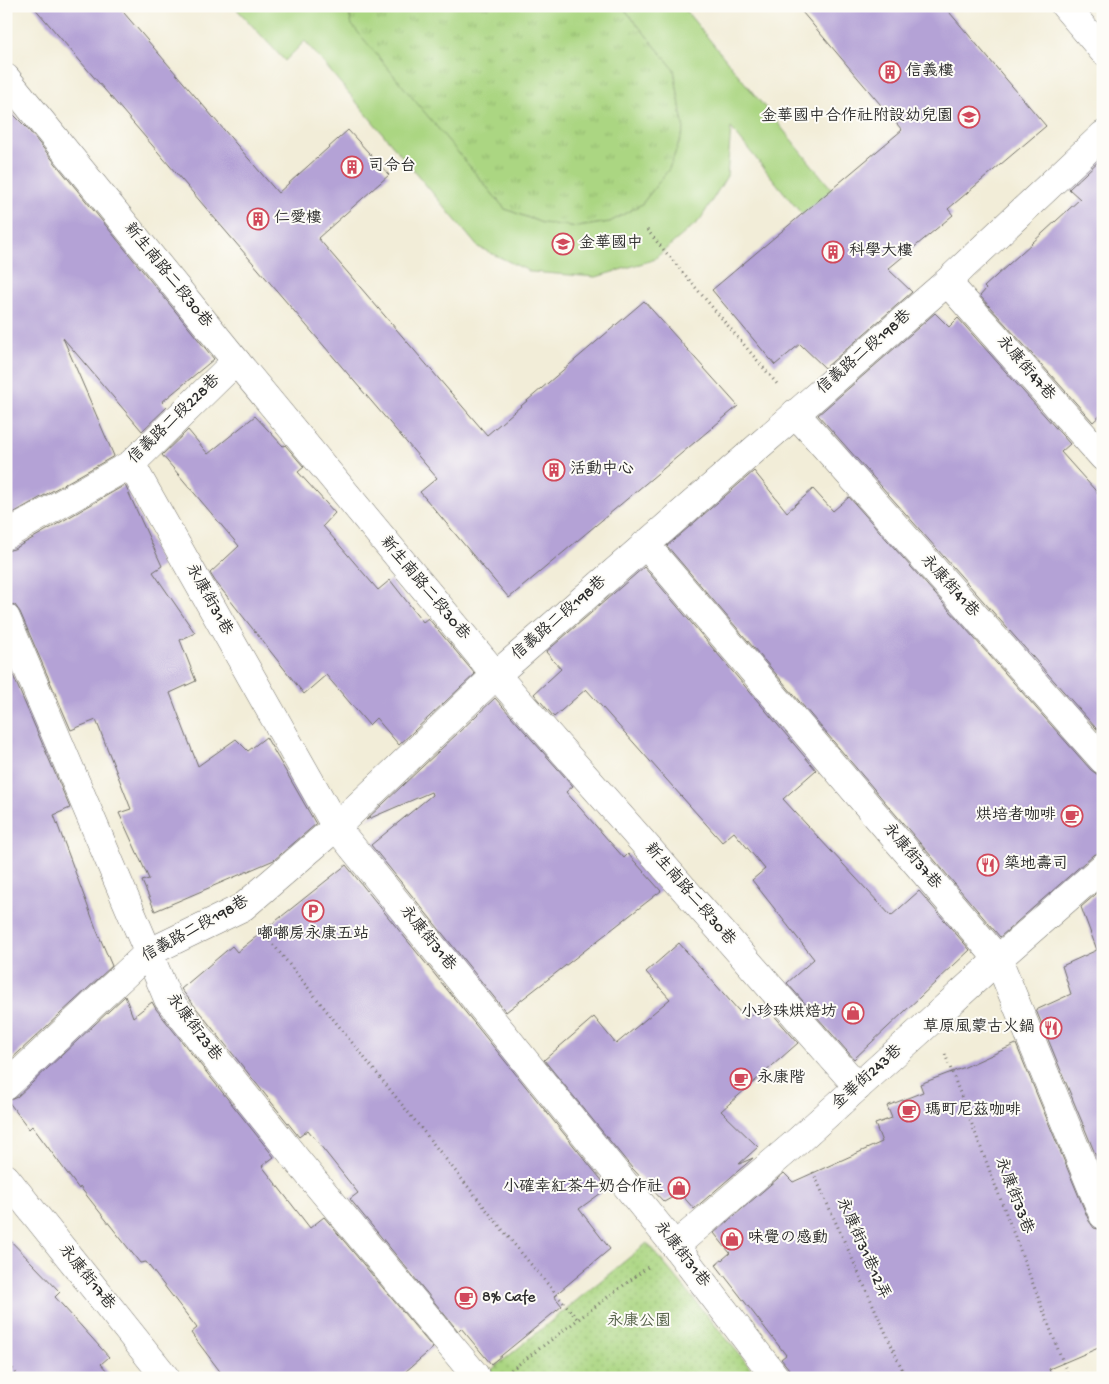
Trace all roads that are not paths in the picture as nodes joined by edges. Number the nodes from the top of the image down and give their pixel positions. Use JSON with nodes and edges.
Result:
{"nodes":[{"id":1,"x":1064,"y":6,"type":"edge"},
{"id":2,"x":1103,"y":51,"type":"edge"},
{"id":3,"x":6,"y":78,"type":"edge"},
{"id":4,"x":1103,"y":135,"type":"edge"},
{"id":5,"x":947,"y":282,"type":"junction"},
{"id":6,"x":236,"y":361,"type":"junction"},
{"id":7,"x":795,"y":413,"type":"junction"},
{"id":8,"x":1103,"y":457,"type":"edge"},
{"id":9,"x":132,"y":464,"type":"junction"},
{"id":10,"x":6,"y":535,"type":"edge"},
{"id":11,"x":645,"y":544,"type":"junction"},
{"id":12,"x":6,"y":618,"type":"edge"},
{"id":13,"x":496,"y":675,"type":"junction"},
{"id":14,"x":1103,"y":760,"type":"edge"},
{"id":15,"x":336,"y":827,"type":"junction"},
{"id":16,"x":1103,"y":867,"type":"edge"},
{"id":17,"x":148,"y":953,"type":"junction"},
{"id":18,"x":998,"y":959,"type":"junction"},
{"id":19,"x":6,"y":1086,"type":"edge"},
{"id":20,"x":858,"y":1087,"type":"junction"},
{"id":21,"x":6,"y":1178,"type":"edge"},
{"id":22,"x":1103,"y":1215,"type":"edge"},
{"id":23,"x":675,"y":1246,"type":"junction"},
{"id":24,"x":473,"y":1376,"type":"edge"},
{"id":25,"x":166,"y":1378,"type":"edge"},
{"id":26,"x":776,"y":1378,"type":"edge"}],
"edges":[{"from":1,"to":2,"type":"street"},
{"from":3,"to":6,"type":"street","name":"新生南路二段30巷"},
{"from":4,"to":5,"type":"street","name":"信義路二段198巷"},
{"from":5,"to":7,"type":"street","name":"信義路二段198巷"},
{"from":5,"to":8,"type":"street","name":"永康街47巷"},
{"from":6,"to":9,"type":"street","name":"信義路二段228巷"},
{"from":6,"to":13,"type":"street","name":"新生南路二段30巷"},
{"from":7,"to":11,"type":"street","name":"信義路二段198巷"},
{"from":7,"to":14,"type":"street","name":"永康街41巷"},
{"from":9,"to":10,"type":"street","name":"信義路二段228巷"},
{"from":9,"to":15,"type":"street","name":"永康街31巷"},
{"from":11,"to":13,"type":"street","name":"信義路二段198巷"},
{"from":11,"to":18,"type":"street","name":"永康街37巷"},
{"from":12,"to":17,"type":"street","name":"永康街23巷"},
{"from":13,"to":15,"type":"street","name":"信義路二段198巷"},
{"from":13,"to":20,"type":"street","name":"新生南路二段30巷"},
{"from":15,"to":17,"type":"street","name":"信義路二段198巷"},
{"from":15,"to":23,"type":"street","name":"永康街31巷"},
{"from":16,"to":18,"type":"street","name":"金華街243巷"},
{"from":17,"to":19,"type":"street","name":"信義路二段198巷"},
{"from":17,"to":24,"type":"street","name":"永康街23巷"},
{"from":18,"to":20,"type":"street","name":"金華街243巷"},
{"from":18,"to":22,"type":"street","name":"永康街37巷"},
{"from":20,"to":23,"type":"street","name":"金華街243巷"},
{"from":21,"to":25,"type":"street","name":"永康街17巷"},
{"from":23,"to":26,"type":"street","name":"永康街31巷"}]}
